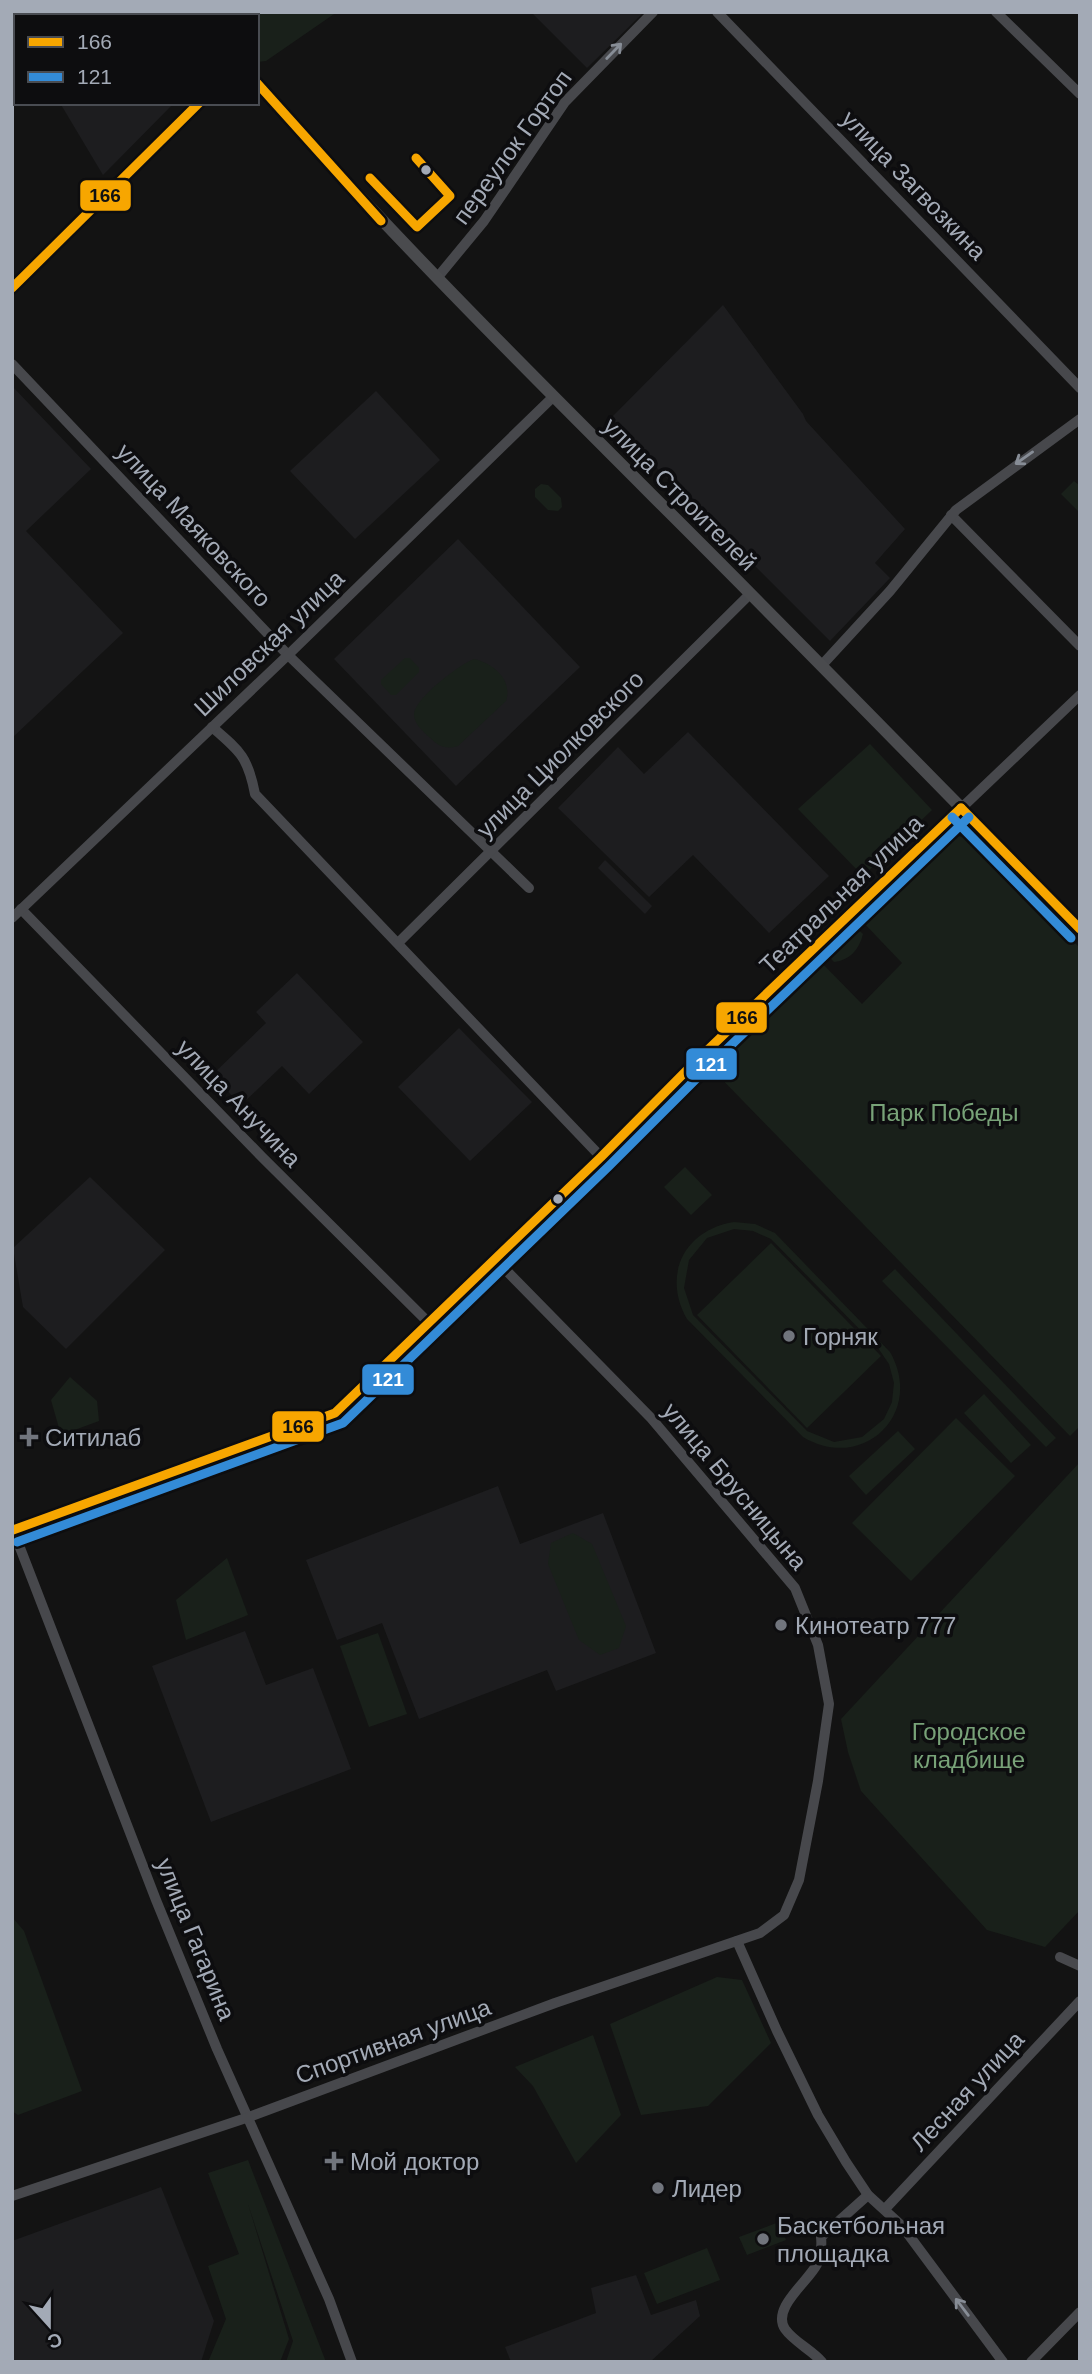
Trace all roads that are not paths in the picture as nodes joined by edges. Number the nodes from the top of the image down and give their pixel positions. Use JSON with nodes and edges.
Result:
{"nodes":[{"id":1,"x":653,"y":12,"type":"edge"},
{"id":2,"x":717,"y":12,"type":"edge"},
{"id":3,"x":996,"y":12,"type":"edge"},
{"id":4,"x":259,"y":85,"type":"edge"},
{"id":5,"x":1080,"y":94,"type":"edge"},
{"id":6,"x":197,"y":105,"type":"edge"},
{"id":7,"x":437,"y":278,"type":"junction"},
{"id":8,"x":12,"y":288,"type":"edge"},
{"id":9,"x":12,"y":363,"type":"edge"},
{"id":10,"x":1080,"y":388,"type":"edge"},
{"id":11,"x":553,"y":397,"type":"junction"},
{"id":12,"x":1080,"y":419,"type":"edge"},
{"id":13,"x":951,"y":515,"type":"junction"},
{"id":14,"x":750,"y":594,"type":"junction"},
{"id":15,"x":1080,"y":646,"type":"edge"},
{"id":16,"x":288,"y":655,"type":"junction"},
{"id":17,"x":822,"y":665,"type":"junction"},
{"id":18,"x":1080,"y":695,"type":"edge"},
{"id":19,"x":212,"y":727,"type":"junction"},
{"id":20,"x":961,"y":808,"type":"junction"},
{"id":21,"x":493,"y":851,"type":"junction"},
{"id":22,"x":529,"y":888,"type":"dead end"},
{"id":23,"x":21,"y":909,"type":"junction"},
{"id":24,"x":12,"y":918,"type":"edge"},
{"id":25,"x":1080,"y":929,"type":"edge"},
{"id":26,"x":398,"y":943,"type":"junction"},
{"id":27,"x":601,"y":1157,"type":"junction"},
{"id":28,"x":495,"y":1259,"type":"junction"},
{"id":29,"x":429,"y":1323,"type":"junction"},
{"id":30,"x":13,"y":1529,"type":"edge"},
{"id":31,"x":784,"y":1915,"type":"joint"},
{"id":32,"x":737,"y":1941,"type":"junction"},
{"id":33,"x":1060,"y":1957,"type":"dead end"},
{"id":34,"x":1080,"y":1966,"type":"edge"},
{"id":35,"x":1080,"y":2001,"type":"edge"},
{"id":36,"x":249,"y":2117,"type":"junction"},
{"id":37,"x":869,"y":2195,"type":"junction"},
{"id":38,"x":12,"y":2196,"type":"edge"},
{"id":39,"x":884,"y":2209,"type":"junction"},
{"id":40,"x":1080,"y":2312,"type":"edge"},
{"id":41,"x":352,"y":2362,"type":"edge"},
{"id":42,"x":822,"y":2362,"type":"edge"},
{"id":43,"x":1003,"y":2362,"type":"edge"},
{"id":44,"x":1031,"y":2362,"type":"edge"}],
"edges":[{"from":7,"to":1,"type":"street","name":"переулок Гортоп","one_way":true},
{"from":2,"to":10,"type":"street","name":"улица Загвозкина"},
{"from":3,"to":5,"type":"street"},
{"from":4,"to":7,"type":"main road","name":"улица Строителей"},
{"from":6,"to":8,"type":"street"},
{"from":7,"to":11,"type":"main road","name":"улица Строителей"},
{"from":9,"to":16,"type":"street","name":"улица Маяковского"},
{"from":11,"to":14,"type":"main road","name":"улица Строителей"},
{"from":11,"to":16,"type":"street","name":"Шиловская улица"},
{"from":12,"to":13,"type":"street","one_way":true},
{"from":13,"to":15,"type":"street"},
{"from":13,"to":17,"type":"street"},
{"from":14,"to":17,"type":"main road","name":"улица Строителей"},
{"from":14,"to":21,"type":"street","name":"улица Циолковского"},
{"from":16,"to":19,"type":"street","name":"Шиловская улица"},
{"from":16,"to":21,"type":"street","name":"улица Маяковского"},
{"from":17,"to":20,"type":"main road","name":"улица Строителей"},
{"from":18,"to":20,"type":"street","name":"Театральная улица"},
{"from":19,"to":23,"type":"street","name":"Шиловская улица"},
{"from":19,"to":26,"type":"street"},
{"from":20,"to":25,"type":"main road","name":"улица Строителей"},
{"from":20,"to":27,"type":"street","name":"Театральная улица"},
{"from":21,"to":22,"type":"street","name":"улица Маяковского"},
{"from":21,"to":26,"type":"street","name":"улица Циолковского"},
{"from":23,"to":24,"type":"street","name":"Шиловская улица"},
{"from":23,"to":29,"type":"street","name":"улица Анучина"},
{"from":26,"to":27,"type":"street"},
{"from":27,"to":28,"type":"street","name":"Театральная улица"},
{"from":28,"to":29,"type":"street","name":"Театральная улица"},
{"from":28,"to":31,"type":"street","name":"улица Брусницына"},
{"from":29,"to":30,"type":"street","name":"Театральная улица"},
{"from":30,"to":36,"type":"street","name":"улица Гагарина"},
{"from":31,"to":32,"type":"street","name":"Спортивная улица"},
{"from":32,"to":36,"type":"street","name":"Спортивная улица"},
{"from":32,"to":37,"type":"street"},
{"from":33,"to":34,"type":"street"},
{"from":35,"to":39,"type":"street","name":"Лесная улица"},
{"from":36,"to":38,"type":"street","name":"Спортивная улица"},
{"from":36,"to":41,"type":"street","name":"улица Гагарина"},
{"from":37,"to":39,"type":"street"},
{"from":37,"to":42,"type":"street"},
{"from":43,"to":39,"type":"street","one_way":true},
{"from":40,"to":44,"type":"street"}]}
